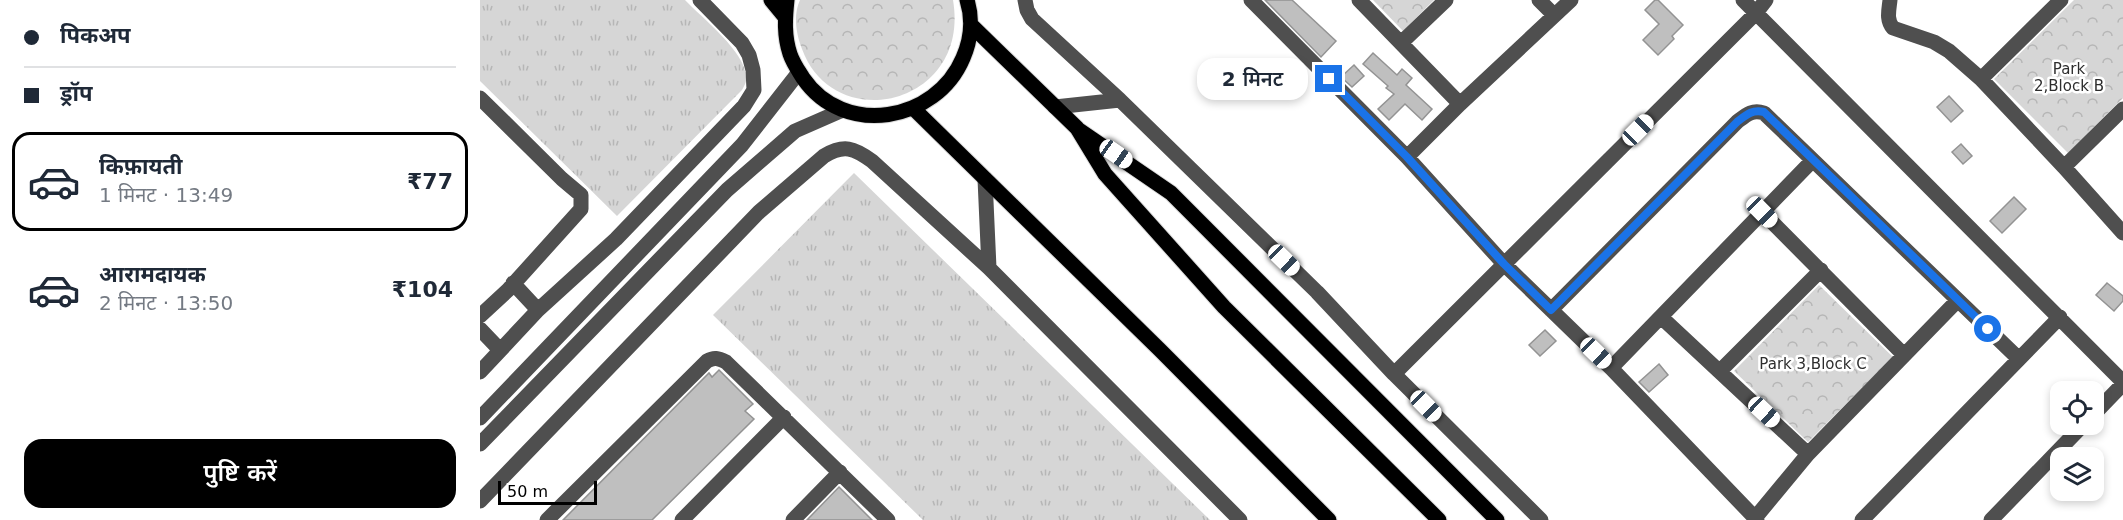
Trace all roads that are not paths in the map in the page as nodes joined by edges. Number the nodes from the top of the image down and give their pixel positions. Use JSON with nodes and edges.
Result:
{"nodes":[{"id":1,"x":700,"y":0,"type":"edge"},
{"id":2,"x":771,"y":0,"type":"edge"},
{"id":3,"x":787,"y":0,"type":"edge"},
{"id":4,"x":967,"y":0,"type":"edge"},
{"id":5,"x":1025,"y":0,"type":"edge"},
{"id":6,"x":1251,"y":0,"type":"edge"},
{"id":7,"x":1359,"y":0,"type":"edge"},
{"id":8,"x":1446,"y":0,"type":"edge"},
{"id":9,"x":1539,"y":0,"type":"edge"},
{"id":10,"x":1571,"y":0,"type":"edge"},
{"id":11,"x":1743,"y":0,"type":"edge"},
{"id":12,"x":1766,"y":0,"type":"edge"},
{"id":13,"x":1890,"y":0,"type":"edge"},
{"id":14,"x":2061,"y":0,"type":"edge"},
{"id":15,"x":1756,"y":13,"type":"junction"},
{"id":16,"x":1554,"y":15,"type":"junction"},
{"id":17,"x":785,"y":17,"type":"junction"},
{"id":18,"x":971,"y":25,"type":"junction"},
{"id":19,"x":1401,"y":43,"type":"junction"},
{"id":20,"x":799,"y":72,"type":"junction"},
{"id":21,"x":1981,"y":79,"type":"junction"},
{"id":22,"x":480,"y":98,"type":"edge"},
{"id":23,"x":1120,"y":100,"type":"junction"},
{"id":24,"x":1460,"y":104,"type":"junction"},
{"id":25,"x":1055,"y":107,"type":"junction"},
{"id":26,"x":914,"y":109,"type":"junction"},
{"id":27,"x":2123,"y":109,"type":"edge"},
{"id":28,"x":843,"y":110,"type":"junction"},
{"id":29,"x":1077,"y":128,"type":"junction"},
{"id":30,"x":742,"y":145,"type":"junction"},
{"id":31,"x":705,"y":146,"type":"junction"},
{"id":32,"x":1407,"y":157,"type":"junction"},
{"id":33,"x":1812,"y":161,"type":"junction"},
{"id":34,"x":2064,"y":167,"type":"junction"},
{"id":35,"x":985,"y":179,"type":"junction"},
{"id":36,"x":1762,"y":212,"type":"junction"},
{"id":37,"x":2123,"y":233,"type":"edge"},
{"id":38,"x":1504,"y":264,"type":"junction"},
{"id":39,"x":989,"y":268,"type":"junction"},
{"id":40,"x":1821,"y":270,"type":"junction"},
{"id":41,"x":513,"y":284,"type":"junction"},
{"id":42,"x":1958,"y":300,"type":"junction"},
{"id":43,"x":538,"y":310,"type":"junction"},
{"id":44,"x":1551,"y":310,"type":"junction"},
{"id":45,"x":480,"y":316,"type":"edge"},
{"id":46,"x":2060,"y":316,"type":"junction"},
{"id":47,"x":1661,"y":317,"type":"junction"},
{"id":48,"x":480,"y":329,"type":"edge"},
{"id":49,"x":500,"y":350,"type":"junction"},
{"id":50,"x":1904,"y":355,"type":"junction"},
{"id":51,"x":2019,"y":359,"type":"junction"},
{"id":52,"x":1611,"y":368,"type":"junction"},
{"id":53,"x":1720,"y":371,"type":"junction"},
{"id":54,"x":480,"y":372,"type":"edge"},
{"id":55,"x":1394,"y":374,"type":"junction"},
{"id":56,"x":2123,"y":383,"type":"edge"},
{"id":57,"x":2104,"y":403,"type":"edge"},
{"id":58,"x":784,"y":417,"type":"junction"},
{"id":59,"x":480,"y":418,"type":"edge"},
{"id":60,"x":2073,"y":435,"type":"edge"},
{"id":61,"x":480,"y":444,"type":"edge"},
{"id":62,"x":1809,"y":454,"type":"junction"},
{"id":63,"x":840,"y":472,"type":"junction"},
{"id":64,"x":480,"y":501,"type":"edge"},
{"id":65,"x":1756,"y":519,"type":"edge"},
{"id":66,"x":547,"y":520,"type":"edge"},
{"id":67,"x":682,"y":520,"type":"edge"},
{"id":68,"x":793,"y":520,"type":"edge"},
{"id":69,"x":888,"y":520,"type":"edge"},
{"id":70,"x":1240,"y":520,"type":"edge"},
{"id":71,"x":1329,"y":520,"type":"edge"},
{"id":72,"x":1439,"y":520,"type":"edge"},
{"id":73,"x":1497,"y":520,"type":"edge"},
{"id":74,"x":1541,"y":520,"type":"edge"},
{"id":75,"x":1862,"y":520,"type":"edge"},
{"id":76,"x":1992,"y":520,"type":"edge"}],
"edges":[{"from":1,"to":31,"type":"street"},
{"from":2,"to":17,"type":"main road"},
{"from":3,"to":17,"type":"main road"},
{"from":4,"to":18,"type":"main road"},
{"from":5,"to":23,"type":"street"},
{"from":6,"to":32,"type":"street"},
{"from":7,"to":19,"type":"street"},
{"from":8,"to":19,"type":"street"},
{"from":9,"to":16,"type":"street"},
{"from":10,"to":16,"type":"street"},
{"from":11,"to":15,"type":"street"},
{"from":12,"to":15,"type":"street"},
{"from":13,"to":21,"type":"street"},
{"from":14,"to":21,"type":"street"},
{"from":15,"to":38,"type":"street"},
{"from":15,"to":46,"type":"street"},
{"from":16,"to":24,"type":"street"},
{"from":17,"to":20,"type":"main road"},
{"from":18,"to":25,"type":"main road"},
{"from":18,"to":26,"type":"main road"},
{"from":19,"to":24,"type":"street"},
{"from":20,"to":28,"type":"main road"},
{"from":20,"to":30,"type":"street"},
{"from":21,"to":34,"type":"street"},
{"from":22,"to":41,"type":"street"},
{"from":23,"to":25,"type":"street"},
{"from":23,"to":55,"type":"street"},
{"from":24,"to":32,"type":"street"},
{"from":25,"to":29,"type":"main road"},
{"from":26,"to":28,"type":"main road"},
{"from":26,"to":35,"type":"main road"},
{"from":27,"to":34,"type":"street"},
{"from":28,"to":61,"type":"street"},
{"from":29,"to":72,"type":"main road"},
{"from":29,"to":73,"type":"main road"},
{"from":30,"to":31,"type":"street"},
{"from":30,"to":59,"type":"street"},
{"from":31,"to":43,"type":"street"},
{"from":32,"to":38,"type":"street"},
{"from":33,"to":36,"type":"street"},
{"from":33,"to":42,"type":"street"},
{"from":33,"to":44,"type":"street"},
{"from":34,"to":37,"type":"street"},
{"from":35,"to":39,"type":"street"},
{"from":35,"to":71,"type":"main road"},
{"from":36,"to":40,"type":"street"},
{"from":36,"to":47,"type":"street"},
{"from":38,"to":44,"type":"street"},
{"from":38,"to":55,"type":"street"},
{"from":39,"to":64,"type":"street"},
{"from":39,"to":70,"type":"street"},
{"from":40,"to":50,"type":"street"},
{"from":40,"to":53,"type":"street"},
{"from":41,"to":43,"type":"street"},
{"from":41,"to":45,"type":"street"},
{"from":42,"to":50,"type":"street"},
{"from":42,"to":51,"type":"street"},
{"from":43,"to":49,"type":"street"},
{"from":44,"to":52,"type":"street"},
{"from":46,"to":51,"type":"street"},
{"from":46,"to":56,"type":"street"},
{"from":47,"to":52,"type":"street"},
{"from":47,"to":53,"type":"street"},
{"from":48,"to":49,"type":"street"},
{"from":49,"to":54,"type":"street"},
{"from":50,"to":62,"type":"street"},
{"from":51,"to":75,"type":"street"},
{"from":52,"to":65,"type":"street"},
{"from":53,"to":62,"type":"street"},
{"from":55,"to":74,"type":"street"},
{"from":56,"to":57,"type":"street"},
{"from":58,"to":63,"type":"street"},
{"from":58,"to":66,"type":"street"},
{"from":58,"to":67,"type":"street"},
{"from":60,"to":76,"type":"street"},
{"from":62,"to":65,"type":"street"},
{"from":63,"to":68,"type":"street"},
{"from":63,"to":69,"type":"street"}]}
